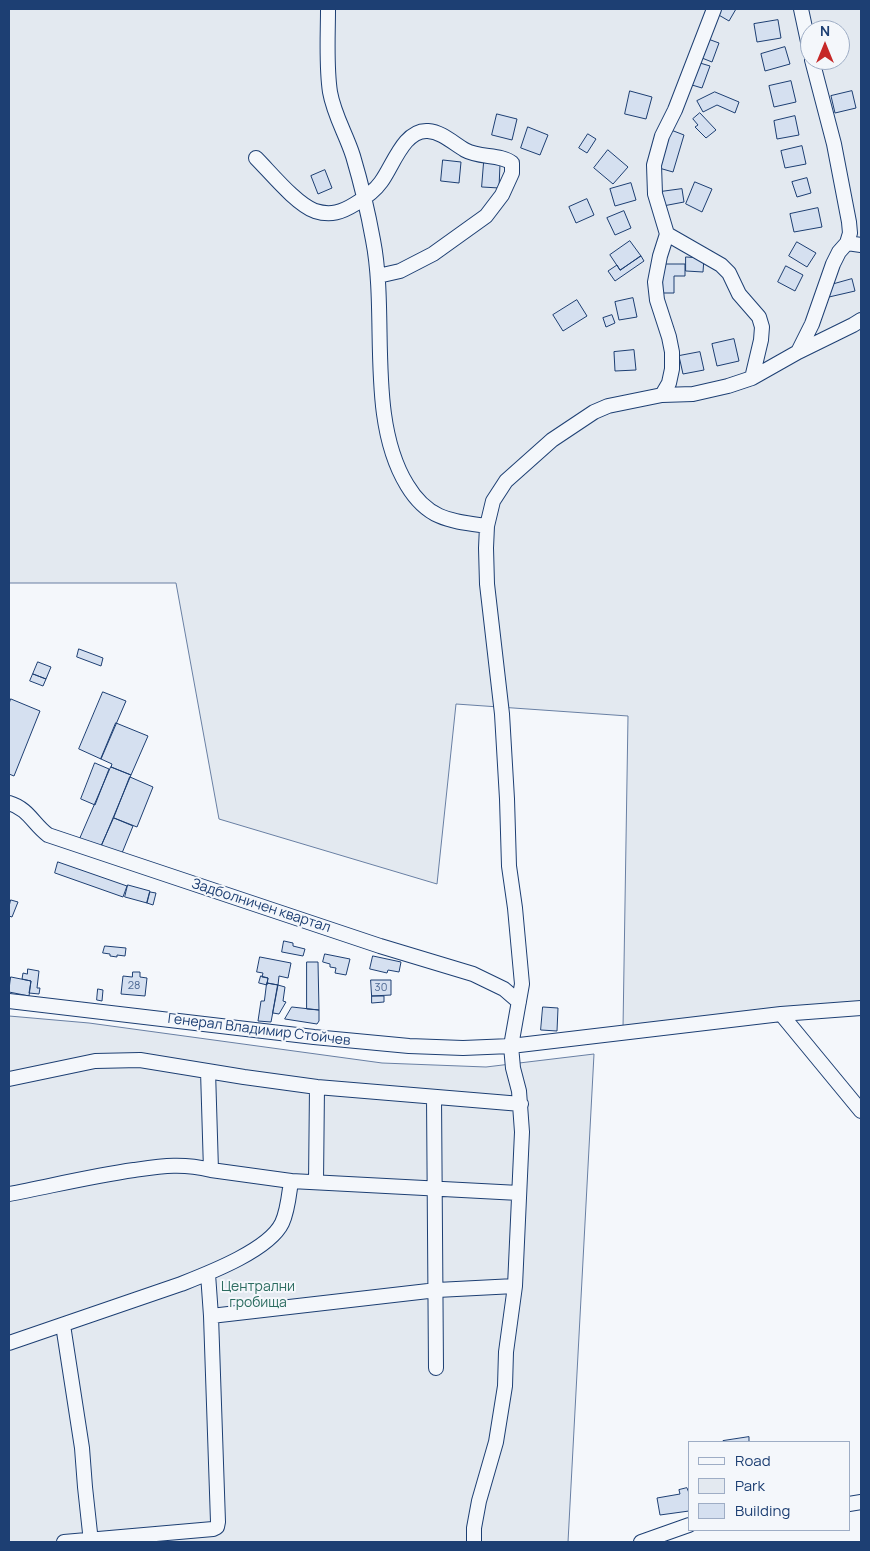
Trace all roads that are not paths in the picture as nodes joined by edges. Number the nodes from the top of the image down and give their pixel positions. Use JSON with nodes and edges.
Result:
{"nodes":[{"id":1,"x":328,"y":9,"type":"edge"},
{"id":2,"x":714,"y":9,"type":"edge"},
{"id":3,"x":815,"y":70,"type":"edge"},
{"id":4,"x":256,"y":158,"type":"dead end"},
{"id":5,"x":363,"y":199,"type":"junction"},
{"id":6,"x":668,"y":234,"type":"junction"},
{"id":7,"x":847,"y":243,"type":"junction"},
{"id":8,"x":861,"y":245,"type":"edge"},
{"id":9,"x":378,"y":276,"type":"junction"},
{"id":10,"x":861,"y":320,"type":"edge"},
{"id":11,"x":798,"y":352,"type":"junction"},
{"id":12,"x":752,"y":378,"type":"junction"},
{"id":13,"x":662,"y":395,"type":"junction"},
{"id":14,"x":487,"y":526,"type":"junction"},
{"id":15,"x":9,"y":803,"type":"edge"},
{"id":16,"x":9,"y":1001,"type":"edge"},
{"id":17,"x":519,"y":1002,"type":"junction"},
{"id":18,"x":861,"y":1008,"type":"edge"},
{"id":19,"x":781,"y":1014,"type":"junction"},
{"id":20,"x":511,"y":1046,"type":"junction"},
{"id":21,"x":208,"y":1071,"type":"junction"},
{"id":22,"x":9,"y":1079,"type":"edge"},
{"id":23,"x":317,"y":1087,"type":"junction"},
{"id":24,"x":434,"y":1097,"type":"junction"},
{"id":25,"x":521,"y":1104,"type":"junction"},
{"id":26,"x":861,"y":1111,"type":"edge"},
{"id":27,"x":211,"y":1170,"type":"junction"},
{"id":28,"x":291,"y":1181,"type":"junction"},
{"id":29,"x":316,"y":1182,"type":"junction"},
{"id":30,"x":434,"y":1189,"type":"junction"},
{"id":31,"x":519,"y":1193,"type":"junction"},
{"id":32,"x":9,"y":1194,"type":"edge"},
{"id":33,"x":208,"y":1274,"type":"junction"},
{"id":34,"x":515,"y":1286,"type":"junction"},
{"id":35,"x":437,"y":1290,"type":"junction"},
{"id":36,"x":211,"y":1316,"type":"junction"},
{"id":37,"x":63,"y":1325,"type":"junction"},
{"id":38,"x":9,"y":1343,"type":"edge"},
{"id":39,"x":436,"y":1368,"type":"dead end"},
{"id":40,"x":688,"y":1526,"type":"edge"},
{"id":41,"x":91,"y":1541,"type":"edge"},
{"id":42,"x":64,"y":1542,"type":"edge"},
{"id":43,"x":474,"y":1542,"type":"edge"},
{"id":44,"x":641,"y":1542,"type":"edge"}],
"edges":[{"from":1,"to":5,"type":"street"},
{"from":2,"to":6,"type":"street"},
{"from":3,"to":7,"type":"street"},
{"from":4,"to":5,"type":"street"},
{"from":5,"to":9,"type":"street"},
{"from":5,"to":9,"type":"street"},
{"from":6,"to":12,"type":"street"},
{"from":6,"to":13,"type":"street"},
{"from":7,"to":8,"type":"street"},
{"from":7,"to":11,"type":"street"},
{"from":9,"to":14,"type":"street"},
{"from":10,"to":11,"type":"street"},
{"from":11,"to":12,"type":"street"},
{"from":12,"to":13,"type":"street"},
{"from":13,"to":14,"type":"street"},
{"from":14,"to":17,"type":"street"},
{"from":15,"to":17,"type":"street","name":"Задболничен квартал"},
{"from":16,"to":20,"type":"street","name":"Генерал Владимир Стойчев"},
{"from":17,"to":20,"type":"street"},
{"from":18,"to":19,"type":"street","name":"Генерал Владимир Стойчев"},
{"from":19,"to":20,"type":"street","name":"Генерал Владимир Стойчев"},
{"from":19,"to":26,"type":"street"},
{"from":20,"to":25,"type":"street"},
{"from":21,"to":22,"type":"street"},
{"from":21,"to":23,"type":"street"},
{"from":21,"to":27,"type":"street"},
{"from":23,"to":24,"type":"street"},
{"from":23,"to":29,"type":"street"},
{"from":24,"to":25,"type":"street"},
{"from":24,"to":30,"type":"street"},
{"from":25,"to":31,"type":"street"},
{"from":27,"to":28,"type":"street"},
{"from":27,"to":32,"type":"street"},
{"from":28,"to":29,"type":"street"},
{"from":28,"to":33,"type":"street"},
{"from":29,"to":30,"type":"street"},
{"from":30,"to":31,"type":"street"},
{"from":30,"to":35,"type":"street"},
{"from":31,"to":34,"type":"street"},
{"from":33,"to":36,"type":"street"},
{"from":33,"to":37,"type":"street"},
{"from":34,"to":35,"type":"street"},
{"from":34,"to":43,"type":"street"},
{"from":35,"to":36,"type":"street"},
{"from":35,"to":39,"type":"street"},
{"from":36,"to":41,"type":"street"},
{"from":37,"to":38,"type":"street"},
{"from":37,"to":41,"type":"street"},
{"from":40,"to":44,"type":"street"},
{"from":41,"to":42,"type":"street"}]}
